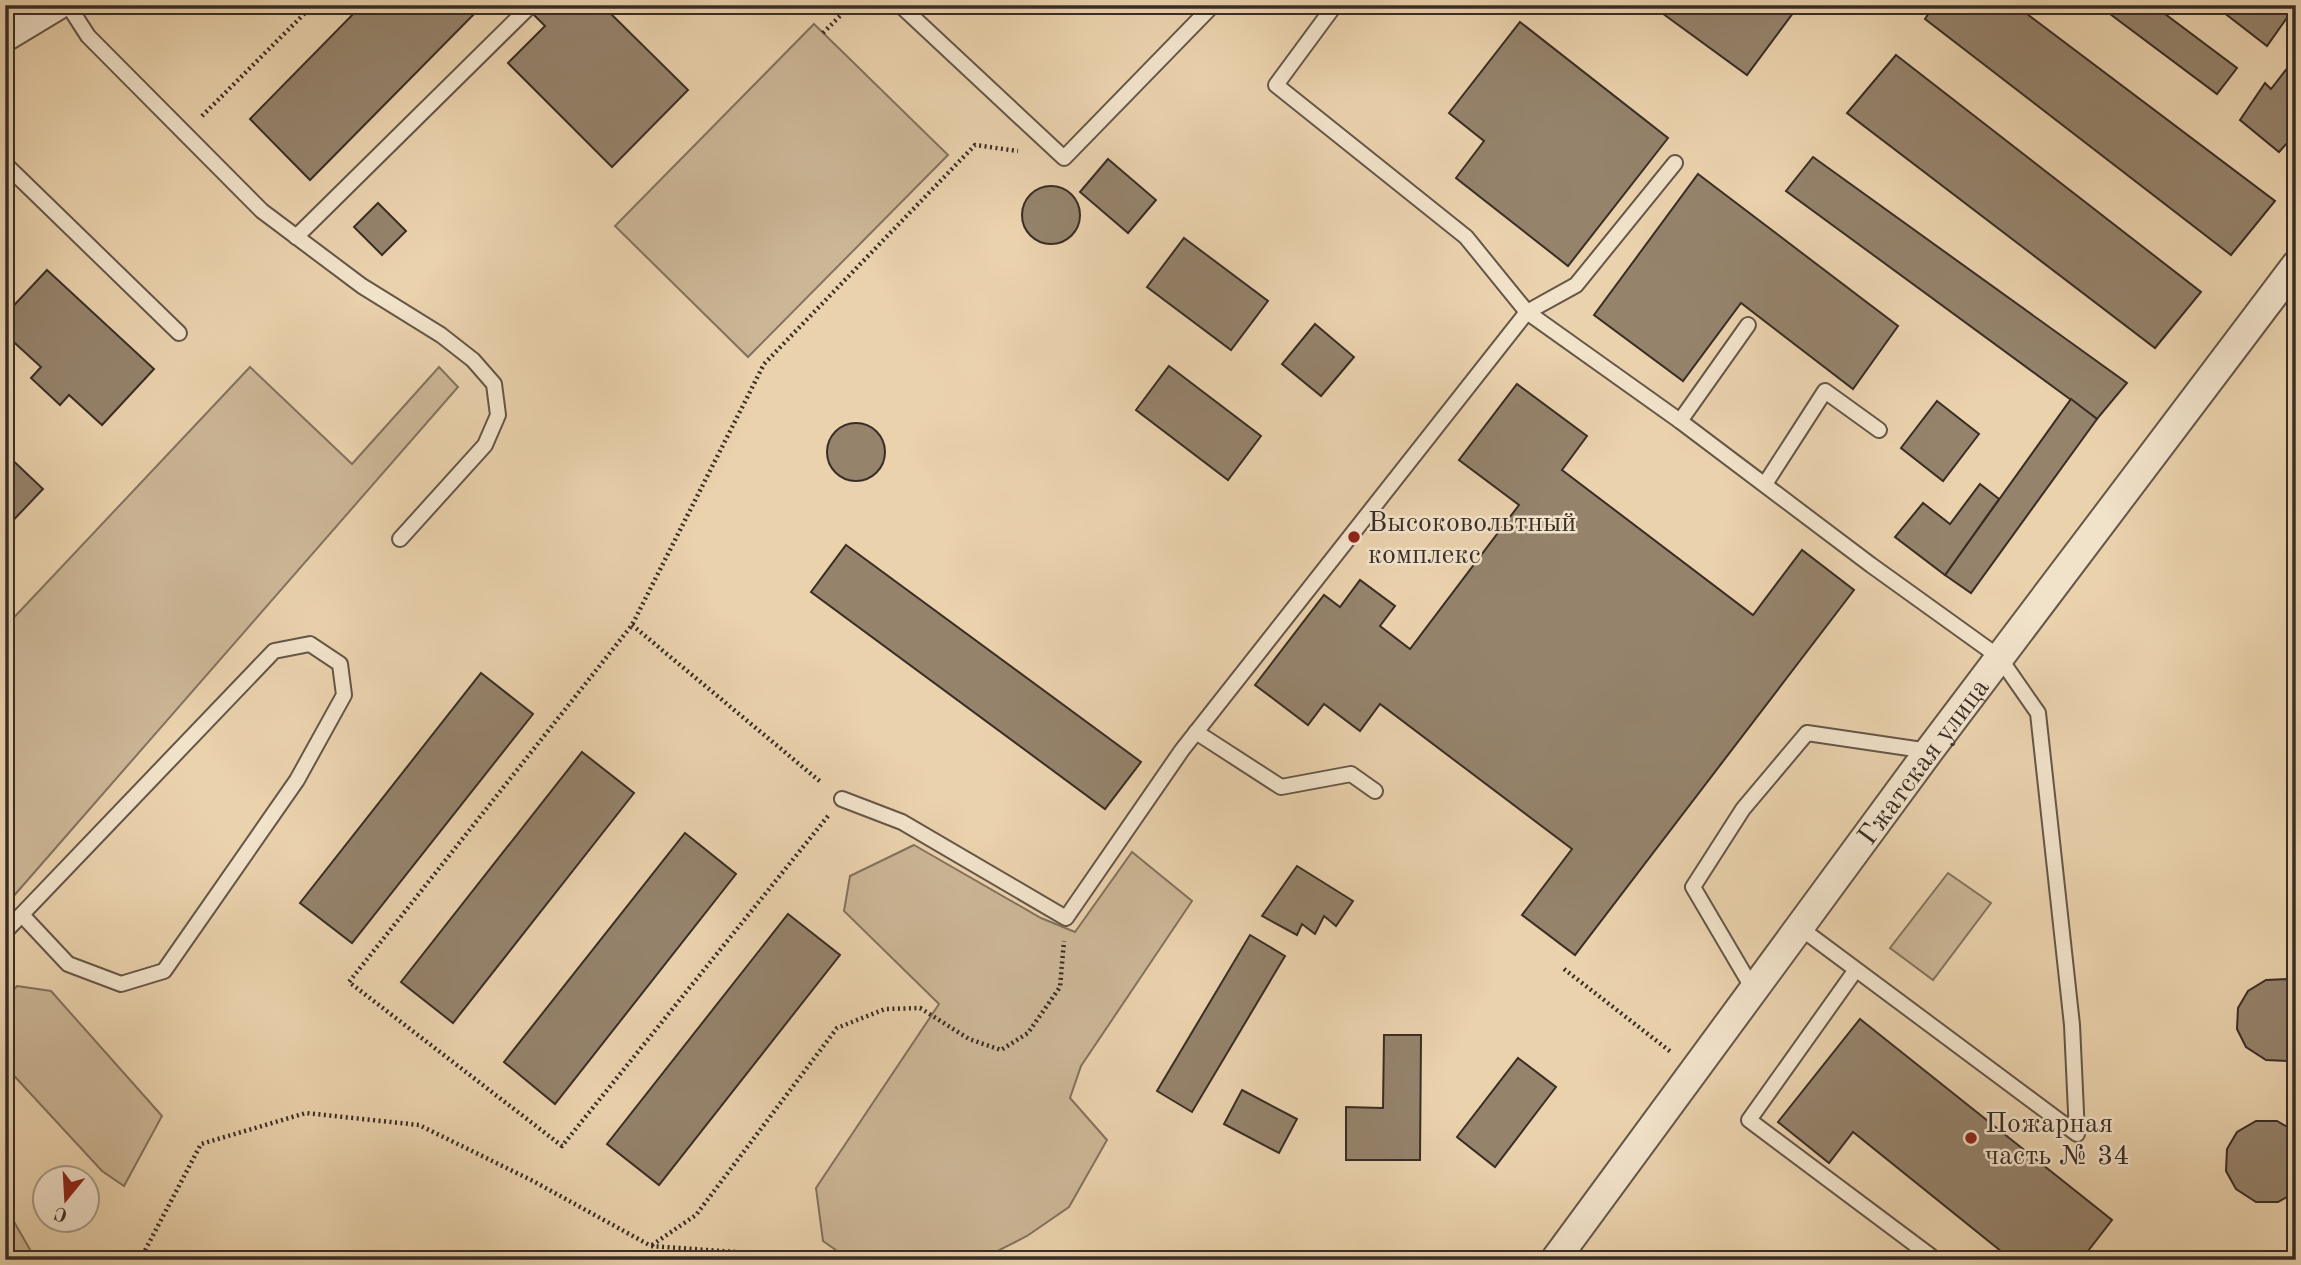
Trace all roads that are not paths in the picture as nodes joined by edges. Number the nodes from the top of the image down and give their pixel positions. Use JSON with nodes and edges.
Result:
{"nodes":[{"id":1,"x":58,"y":5,"type":"edge"},
{"id":2,"x":68,"y":5,"type":"edge"},
{"id":3,"x":900,"y":5,"type":"edge"},
{"id":4,"x":1213,"y":5,"type":"edge"},
{"id":5,"x":1335,"y":5,"type":"edge"},
{"id":6,"x":527,"y":9,"type":"dead end"},
{"id":7,"x":5,"y":37,"type":"edge"},
{"id":8,"x":1675,"y":163,"type":"dead end"},
{"id":9,"x":5,"y":164,"type":"edge"},
{"id":10,"x":296,"y":237,"type":"junction"},
{"id":11,"x":2296,"y":265,"type":"edge"},
{"id":12,"x":1527,"y":312,"type":"junction"},
{"id":13,"x":1748,"y":325,"type":"dead end"},
{"id":14,"x":179,"y":333,"type":"dead end"},
{"id":15,"x":1681,"y":421,"type":"junction"},
{"id":16,"x":1879,"y":430,"type":"dead end"},
{"id":17,"x":1765,"y":484,"type":"junction"},
{"id":18,"x":400,"y":539,"type":"dead end"},
{"id":19,"x":1999,"y":657,"type":"junction"},
{"id":20,"x":1196,"y":732,"type":"junction"},
{"id":21,"x":1929,"y":751,"type":"junction"},
{"id":22,"x":1376,"y":791,"type":"dead end"},
{"id":23,"x":842,"y":799,"type":"road end"},
{"id":24,"x":22,"y":915,"type":"junction"},
{"id":25,"x":1799,"y":927,"type":"junction"},
{"id":26,"x":5,"y":932,"type":"edge"},
{"id":27,"x":1855,"y":971,"type":"junction"},
{"id":28,"x":1753,"y":989,"type":"junction"},
{"id":29,"x":1555,"y":1260,"type":"edge"},
{"id":30,"x":1936,"y":1260,"type":"edge"}],
"edges":[{"from":1,"to":7,"type":"street"},
{"from":2,"to":10,"type":"lane"},
{"from":3,"to":4,"type":"lane"},
{"from":5,"to":12,"type":"lane"},
{"from":6,"to":10,"type":"lane"},
{"from":8,"to":12,"type":"lane"},
{"from":9,"to":14,"type":"lane"},
{"from":10,"to":18,"type":"lane"},
{"from":11,"to":19,"type":"street","name":"Гжатская улица"},
{"from":12,"to":15,"type":"lane"},
{"from":12,"to":20,"type":"lane"},
{"from":13,"to":15,"type":"lane"},
{"from":15,"to":17,"type":"lane"},
{"from":16,"to":17,"type":"lane"},
{"from":17,"to":19,"type":"lane"},
{"from":19,"to":21,"type":"street","name":"Гжатская улица"},
{"from":19,"to":27,"type":"lane"},
{"from":20,"to":22,"type":"lane"},
{"from":20,"to":23,"type":"lane"},
{"from":21,"to":25,"type":"street","name":"Гжатская улица"},
{"from":21,"to":28,"type":"lane"},
{"from":24,"to":24,"type":"lane"},
{"from":24,"to":26,"type":"lane"},
{"from":25,"to":27,"type":"lane"},
{"from":25,"to":28,"type":"street","name":"Гжатская улица"},
{"from":27,"to":30,"type":"lane"},
{"from":28,"to":29,"type":"street","name":"Гжатская улица"}]}
